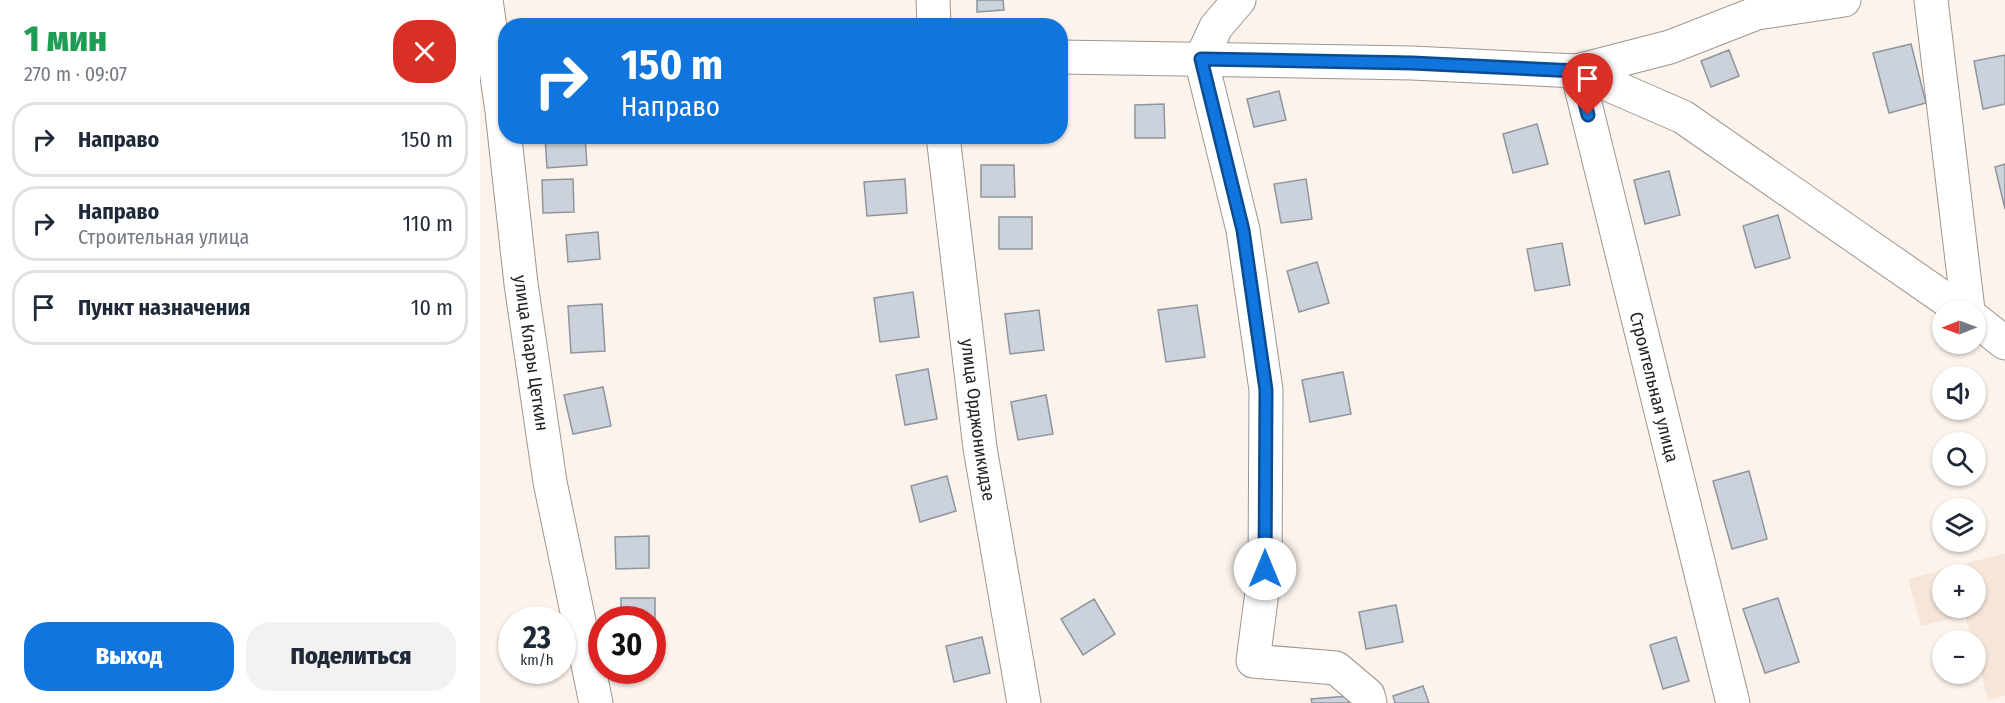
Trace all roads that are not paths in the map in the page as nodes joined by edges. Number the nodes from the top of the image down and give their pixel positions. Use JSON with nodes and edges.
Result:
{"nodes":[{"id":1,"x":486,"y":0,"type":"edge"},
{"id":2,"x":933,"y":0,"type":"edge"},
{"id":3,"x":1239,"y":0,"type":"edge"},
{"id":4,"x":1844,"y":0,"type":"edge"},
{"id":5,"x":1931,"y":0,"type":"edge"},
{"id":6,"x":934,"y":18,"type":"edge"},
{"id":7,"x":1068,"y":57,"type":"edge"},
{"id":8,"x":1201,"y":59,"type":"junction"},
{"id":9,"x":1577,"y":71,"type":"junction"},
{"id":10,"x":496,"y":112,"type":"edge"},
{"id":11,"x":501,"y":144,"type":"edge"},
{"id":12,"x":945,"y":144,"type":"edge"},
{"id":13,"x":1948,"y":300,"type":"edge"},
{"id":14,"x":1967,"y":300,"type":"edge"},
{"id":15,"x":1986,"y":328,"type":"edge"},
{"id":16,"x":2005,"y":343,"type":"edge"},
{"id":17,"x":596,"y":703,"type":"edge"},
{"id":18,"x":1024,"y":703,"type":"edge"},
{"id":19,"x":1370,"y":703,"type":"edge"},
{"id":20,"x":1733,"y":703,"type":"edge"}],
"edges":[{"from":1,"to":10,"type":"street","name":"улица Клары Цеткин"},
{"from":2,"to":6,"type":"street"},
{"from":3,"to":8,"type":"street"},
{"from":4,"to":9,"type":"street"},
{"from":5,"to":14,"type":"street"},
{"from":7,"to":8,"type":"street"},
{"from":8,"to":9,"type":"street"},
{"from":8,"to":19,"type":"street"},
{"from":9,"to":13,"type":"street"},
{"from":9,"to":20,"type":"street","name":"Строительная улица"},
{"from":11,"to":17,"type":"street","name":"улица Клары Цеткин"},
{"from":12,"to":18,"type":"street","name":"улица Орджоникидзе"},
{"from":15,"to":16,"type":"street"}]}
